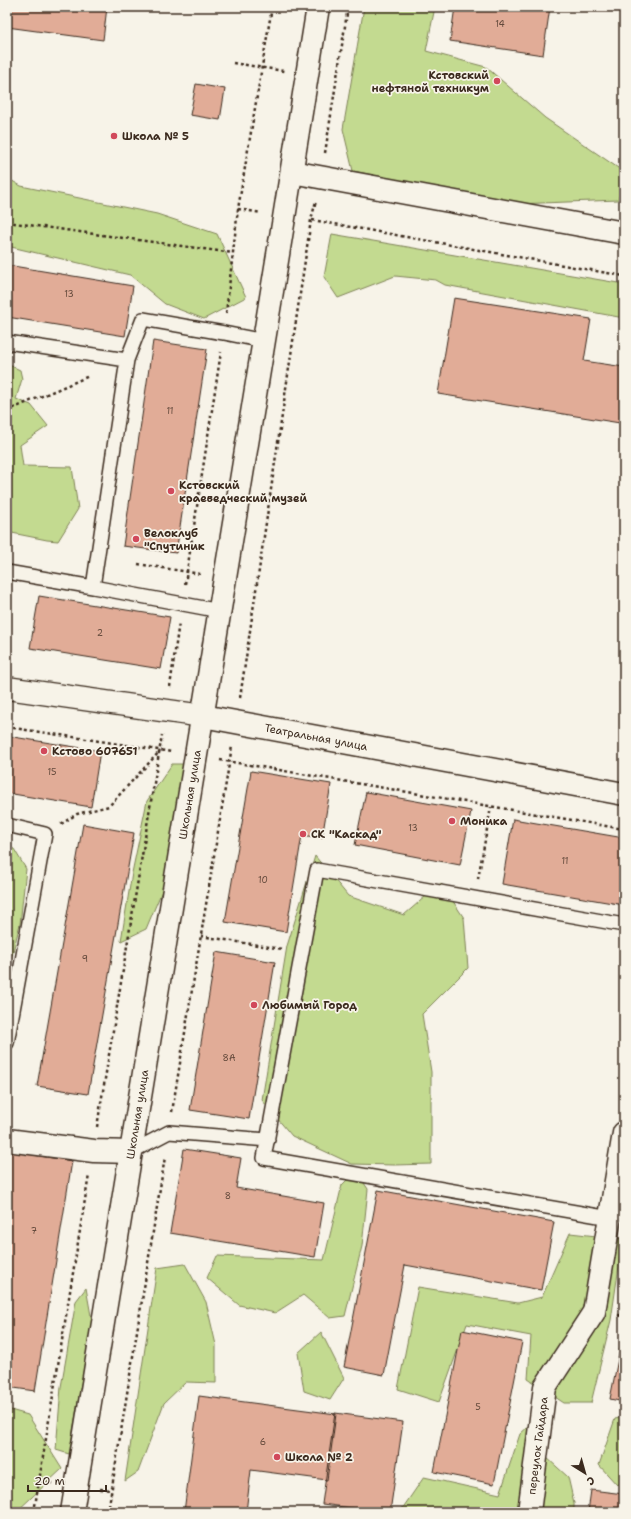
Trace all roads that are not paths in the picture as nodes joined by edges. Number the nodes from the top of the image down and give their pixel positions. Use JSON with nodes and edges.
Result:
{"nodes":[{"id":1,"x":318,"y":7,"type":"edge"},
{"id":2,"x":292,"y":172,"type":"junction"},
{"id":3,"x":624,"y":232,"type":"edge"},
{"id":4,"x":264,"y":341,"type":"junction"},
{"id":5,"x":7,"y":342,"type":"edge"},
{"id":6,"x":127,"y":360,"type":"junction"},
{"id":7,"x":7,"y":572,"type":"edge"},
{"id":8,"x":93,"y":587,"type":"junction"},
{"id":9,"x":220,"y":611,"type":"junction"},
{"id":10,"x":7,"y":688,"type":"edge"},
{"id":11,"x":203,"y":716,"type":"junction"},
{"id":12,"x":624,"y":794,"type":"edge"},
{"id":13,"x":7,"y":825,"type":"edge"},
{"id":14,"x":624,"y":925,"type":"edge"},
{"id":15,"x":7,"y":1043,"type":"edge"},
{"id":16,"x":624,"y":1133,"type":"edge"},
{"id":17,"x":7,"y":1140,"type":"edge"},
{"id":18,"x":268,"y":1140,"type":"junction"},
{"id":19,"x":131,"y":1152,"type":"junction"},
{"id":20,"x":610,"y":1218,"type":"junction"},
{"id":21,"x":72,"y":1512,"type":"edge"},
{"id":22,"x":529,"y":1512,"type":"edge"}],
"edges":[{"from":1,"to":2,"type":"street","name":"Школьная улица"},
{"from":2,"to":3,"type":"street"},
{"from":2,"to":4,"type":"street","name":"Школьная улица"},
{"from":4,"to":6,"type":"lane"},
{"from":4,"to":9,"type":"street","name":"Школьная улица"},
{"from":5,"to":6,"type":"lane"},
{"from":6,"to":8,"type":"lane"},
{"from":7,"to":8,"type":"lane"},
{"from":8,"to":9,"type":"lane"},
{"from":9,"to":11,"type":"street","name":"Школьная улица"},
{"from":10,"to":11,"type":"street","name":"Театральная улица"},
{"from":11,"to":12,"type":"street","name":"Театральная улица"},
{"from":11,"to":19,"type":"street","name":"Школьная улица"},
{"from":13,"to":15,"type":"lane"},
{"from":14,"to":18,"type":"lane"},
{"from":16,"to":20,"type":"street","name":"переулок Гайдара"},
{"from":17,"to":19,"type":"street"},
{"from":18,"to":19,"type":"lane"},
{"from":18,"to":20,"type":"lane"},
{"from":19,"to":21,"type":"street","name":"Школьная улица"},
{"from":20,"to":22,"type":"street","name":"переулок Гайдара"}]}
